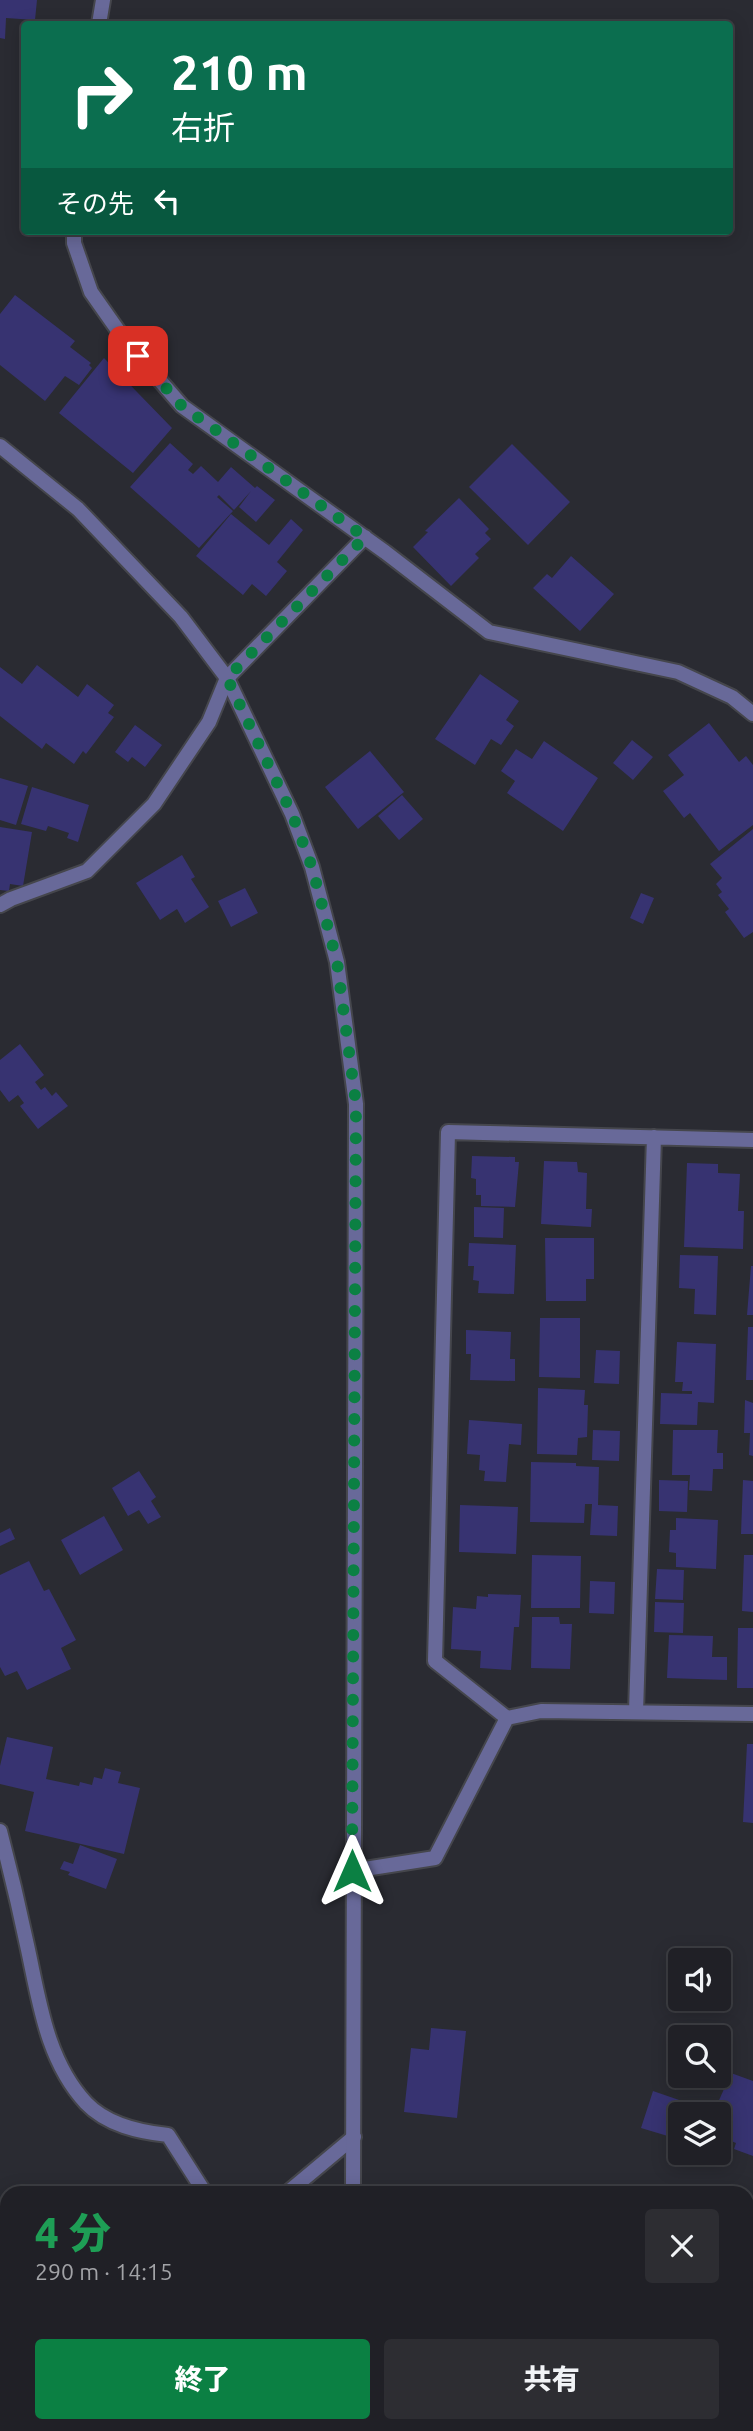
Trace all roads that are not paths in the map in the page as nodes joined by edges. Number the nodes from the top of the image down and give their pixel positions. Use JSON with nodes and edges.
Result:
{"nodes":[{"id":1,"x":103,"y":0,"type":"edge"},
{"id":2,"x":100,"y":21,"type":"edge"},
{"id":3,"x":74,"y":235,"type":"edge"},
{"id":4,"x":0,"y":446,"type":"edge"},
{"id":5,"x":365,"y":537,"type":"junction"},
{"id":6,"x":227,"y":678,"type":"junction"},
{"id":7,"x":753,"y":713,"type":"edge"},
{"id":8,"x":0,"y":905,"type":"edge"},
{"id":9,"x":654,"y":1137,"type":"junction"},
{"id":10,"x":753,"y":1140,"type":"edge"},
{"id":11,"x":636,"y":1712,"type":"junction"},
{"id":12,"x":753,"y":1714,"type":"edge"},
{"id":13,"x":507,"y":1718,"type":"junction"},
{"id":14,"x":0,"y":1831,"type":"edge"},
{"id":15,"x":352,"y":1871,"type":"junction"},
{"id":16,"x":354,"y":2137,"type":"junction"},
{"id":17,"x":201,"y":2186,"type":"edge"},
{"id":18,"x":295,"y":2186,"type":"edge"},
{"id":19,"x":353,"y":2186,"type":"edge"}],
"edges":[{"from":1,"to":2,"type":"street"},
{"from":3,"to":5,"type":"street"},
{"from":4,"to":6,"type":"street"},
{"from":5,"to":6,"type":"street"},
{"from":5,"to":7,"type":"street"},
{"from":6,"to":8,"type":"street"},
{"from":6,"to":15,"type":"street"},
{"from":9,"to":10,"type":"street"},
{"from":9,"to":11,"type":"street"},
{"from":9,"to":13,"type":"street"},
{"from":11,"to":12,"type":"street"},
{"from":11,"to":13,"type":"street"},
{"from":13,"to":15,"type":"street"},
{"from":14,"to":17,"type":"street"},
{"from":15,"to":16,"type":"street"},
{"from":16,"to":18,"type":"street"},
{"from":16,"to":19,"type":"street"}]}
